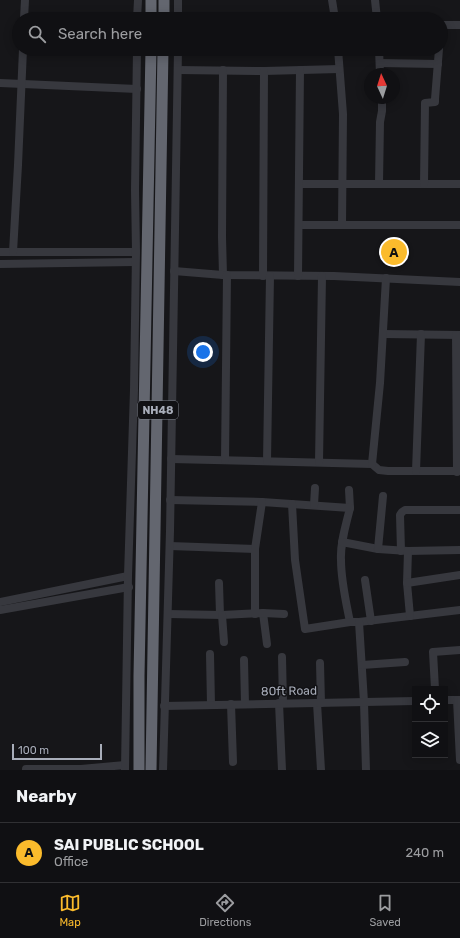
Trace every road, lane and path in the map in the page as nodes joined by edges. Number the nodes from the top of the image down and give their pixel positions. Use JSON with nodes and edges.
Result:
{"nodes":[{"id":1,"x":25,"y":0,"type":"edge"},
{"id":2,"x":138,"y":0,"type":"edge"},
{"id":3,"x":151,"y":0,"type":"edge"},
{"id":4,"x":164,"y":0,"type":"edge"},
{"id":5,"x":178,"y":0,"type":"edge"},
{"id":6,"x":332,"y":0,"type":"edge"},
{"id":7,"x":375,"y":0,"type":"edge"},
{"id":8,"x":24,"y":12,"type":"edge"},
{"id":9,"x":138,"y":12,"type":"edge"},
{"id":10,"x":151,"y":12,"type":"edge"},
{"id":11,"x":164,"y":12,"type":"edge"},
{"id":12,"x":178,"y":12,"type":"edge"},
{"id":13,"x":333,"y":12,"type":"edge"},
{"id":14,"x":376,"y":12,"type":"edge"},
{"id":15,"x":448,"y":25,"type":"edge"},
{"id":16,"x":460,"y":25,"type":"edge"},
{"id":17,"x":23,"y":56,"type":"edge"},
{"id":18,"x":137,"y":56,"type":"edge"},
{"id":19,"x":151,"y":56,"type":"edge"},
{"id":20,"x":163,"y":56,"type":"edge"},
{"id":21,"x":178,"y":56,"type":"edge"},
{"id":22,"x":338,"y":56,"type":"edge"},
{"id":23,"x":380,"y":56,"type":"edge"},
{"id":24,"x":439,"y":56,"type":"edge"},
{"id":25,"x":380,"y":63,"type":"junction"},
{"id":26,"x":438,"y":64,"type":"junction"},
{"id":27,"x":380,"y":68,"type":"edge"},
{"id":28,"x":339,"y":69,"type":"junction"},
{"id":29,"x":178,"y":70,"type":"junction"},
{"id":30,"x":223,"y":70,"type":"junction"},
{"id":31,"x":300,"y":70,"type":"junction"},
{"id":32,"x":264,"y":71,"type":"junction"},
{"id":33,"x":0,"y":83,"type":"edge"},
{"id":34,"x":21,"y":84,"type":"junction"},
{"id":35,"x":137,"y":88,"type":"junction"},
{"id":36,"x":382,"y":104,"type":"edge"},
{"id":37,"x":380,"y":183,"type":"junction"},
{"id":38,"x":300,"y":184,"type":"junction"},
{"id":39,"x":343,"y":184,"type":"junction"},
{"id":40,"x":424,"y":184,"type":"junction"},
{"id":41,"x":460,"y":184,"type":"edge"},
{"id":42,"x":300,"y":225,"type":"junction"},
{"id":43,"x":342,"y":225,"type":"junction"},
{"id":44,"x":460,"y":225,"type":"edge"},
{"id":45,"x":0,"y":252,"type":"edge"},
{"id":46,"x":13,"y":252,"type":"junction"},
{"id":47,"x":136,"y":252,"type":"junction"},
{"id":48,"x":135,"y":262,"type":"junction"},
{"id":49,"x":0,"y":264,"type":"edge"},
{"id":50,"x":174,"y":271,"type":"junction"},
{"id":51,"x":225,"y":275,"type":"junction"},
{"id":52,"x":267,"y":276,"type":"junction"},
{"id":53,"x":298,"y":276,"type":"junction"},
{"id":54,"x":322,"y":276,"type":"junction"},
{"id":55,"x":386,"y":278,"type":"junction"},
{"id":56,"x":460,"y":282,"type":"edge"},
{"id":57,"x":383,"y":334,"type":"junction"},
{"id":58,"x":421,"y":334,"type":"junction"},
{"id":59,"x":458,"y":335,"type":"edge"},
{"id":60,"x":171,"y":459,"type":"junction"},
{"id":61,"x":225,"y":460,"type":"junction"},
{"id":62,"x":267,"y":461,"type":"junction"},
{"id":63,"x":319,"y":462,"type":"junction"},
{"id":64,"x":372,"y":464,"type":"junction"},
{"id":65,"x":416,"y":471,"type":"junction"},
{"id":66,"x":458,"y":472,"type":"edge"},
{"id":67,"x":315,"y":488,"type":"dead end"},
{"id":68,"x":349,"y":490,"type":"dead end"},
{"id":69,"x":383,"y":496,"type":"dead end"},
{"id":70,"x":170,"y":500,"type":"junction"},
{"id":71,"x":262,"y":502,"type":"junction"},
{"id":72,"x":292,"y":504,"type":"junction"},
{"id":73,"x":314,"y":505,"type":"junction"},
{"id":74,"x":350,"y":508,"type":"junction"},
{"id":75,"x":460,"y":510,"type":"edge"},
{"id":76,"x":342,"y":542,"type":"junction"},
{"id":77,"x":170,"y":546,"type":"junction"},
{"id":78,"x":255,"y":549,"type":"junction"},
{"id":79,"x":378,"y":549,"type":"junction"},
{"id":80,"x":460,"y":550,"type":"edge"},
{"id":81,"x":405,"y":551,"type":"junction"},
{"id":82,"x":460,"y":575,"type":"edge"},
{"id":83,"x":128,"y":576,"type":"junction"},
{"id":84,"x":365,"y":580,"type":"dead end"},
{"id":85,"x":219,"y":583,"type":"dead end"},
{"id":86,"x":407,"y":583,"type":"junction"},
{"id":87,"x":129,"y":587,"type":"junction"},
{"id":88,"x":0,"y":602,"type":"edge"},
{"id":89,"x":0,"y":610,"type":"edge"},
{"id":90,"x":460,"y":610,"type":"edge"},
{"id":91,"x":259,"y":613,"type":"junction"},
{"id":92,"x":168,"y":614,"type":"junction"},
{"id":93,"x":284,"y":614,"type":"dead end"},
{"id":94,"x":221,"y":615,"type":"junction"},
{"id":95,"x":410,"y":616,"type":"junction"},
{"id":96,"x":371,"y":621,"type":"junction"},
{"id":97,"x":350,"y":622,"type":"junction"},
{"id":98,"x":359,"y":622,"type":"junction"},
{"id":99,"x":224,"y":642,"type":"dead end"},
{"id":100,"x":267,"y":644,"type":"dead end"},
{"id":101,"x":460,"y":650,"type":"edge"},
{"id":102,"x":210,"y":654,"type":"dead end"},
{"id":103,"x":282,"y":657,"type":"dead end"},
{"id":104,"x":244,"y":660,"type":"dead end"},
{"id":105,"x":405,"y":662,"type":"dead end"},
{"id":106,"x":320,"y":663,"type":"dead end"},
{"id":107,"x":362,"y":665,"type":"junction"},
{"id":108,"x":435,"y":686,"type":"edge"},
{"id":109,"x":448,"y":700,"type":"edge"},
{"id":110,"x":459,"y":700,"type":"edge"},
{"id":111,"x":412,"y":701,"type":"edge"},
{"id":112,"x":364,"y":702,"type":"junction"},
{"id":113,"x":281,"y":703,"type":"junction"},
{"id":114,"x":319,"y":703,"type":"junction"},
{"id":115,"x":231,"y":704,"type":"junction"},
{"id":116,"x":245,"y":704,"type":"junction"},
{"id":117,"x":211,"y":705,"type":"junction"},
{"id":118,"x":164,"y":706,"type":"junction"},
{"id":119,"x":460,"y":760,"type":"edge"},
{"id":120,"x":233,"y":762,"type":"dead end"},
{"id":121,"x":125,"y":768,"type":"edge"},
{"id":122,"x":26,"y":769,"type":"dead end"},
{"id":123,"x":81,"y":769,"type":"edge"},
{"id":124,"x":139,"y":770,"type":"edge"},
{"id":125,"x":151,"y":770,"type":"edge"},
{"id":126,"x":163,"y":770,"type":"edge"},
{"id":127,"x":282,"y":770,"type":"edge"},
{"id":128,"x":321,"y":770,"type":"edge"},
{"id":129,"x":366,"y":770,"type":"edge"}],
"edges":[{"from":1,"to":8,"type":"street"},
{"from":2,"to":9,"type":"street"},
{"from":3,"to":10,"type":"highway"},
{"from":4,"to":11,"type":"highway"},
{"from":5,"to":12,"type":"street"},
{"from":6,"to":13,"type":"street"},
{"from":7,"to":14,"type":"street"},
{"from":15,"to":16,"type":"street"},
{"from":17,"to":34,"type":"street"},
{"from":18,"to":35,"type":"street"},
{"from":19,"to":124,"type":"highway","number":"NH48"},
{"from":20,"to":125,"type":"highway","number":"NH48"},
{"from":21,"to":29,"type":"street"},
{"from":22,"to":28,"type":"street"},
{"from":23,"to":25,"type":"street"},
{"from":24,"to":26,"type":"street"},
{"from":25,"to":26,"type":"street"},
{"from":25,"to":27,"type":"street"},
{"from":26,"to":40,"type":"street"},
{"from":28,"to":31,"type":"street"},
{"from":28,"to":39,"type":"street"},
{"from":29,"to":30,"type":"street"},
{"from":29,"to":50,"type":"street"},
{"from":30,"to":32,"type":"street"},
{"from":30,"to":51,"type":"street"},
{"from":31,"to":32,"type":"street"},
{"from":31,"to":38,"type":"street"},
{"from":32,"to":52,"type":"street"},
{"from":33,"to":34,"type":"street"},
{"from":34,"to":35,"type":"street"},
{"from":34,"to":46,"type":"street"},
{"from":35,"to":47,"type":"street"},
{"from":36,"to":37,"type":"street"},
{"from":37,"to":39,"type":"street"},
{"from":37,"to":40,"type":"street"},
{"from":38,"to":39,"type":"street"},
{"from":38,"to":42,"type":"street"},
{"from":39,"to":43,"type":"street"},
{"from":40,"to":41,"type":"street"},
{"from":42,"to":43,"type":"street"},
{"from":42,"to":53,"type":"street"},
{"from":43,"to":44,"type":"street"},
{"from":45,"to":46,"type":"street"},
{"from":46,"to":47,"type":"street"},
{"from":47,"to":48,"type":"street"},
{"from":48,"to":49,"type":"street"},
{"from":48,"to":83,"type":"street"},
{"from":50,"to":51,"type":"street"},
{"from":50,"to":60,"type":"street"},
{"from":51,"to":52,"type":"street"},
{"from":51,"to":61,"type":"street"},
{"from":52,"to":53,"type":"street"},
{"from":52,"to":62,"type":"street"},
{"from":53,"to":54,"type":"street"},
{"from":54,"to":55,"type":"street"},
{"from":54,"to":63,"type":"street"},
{"from":55,"to":56,"type":"street"},
{"from":55,"to":57,"type":"street"},
{"from":57,"to":58,"type":"street"},
{"from":57,"to":64,"type":"street"},
{"from":58,"to":59,"type":"street"},
{"from":58,"to":65,"type":"street"},
{"from":59,"to":66,"type":"street"},
{"from":60,"to":61,"type":"street"},
{"from":60,"to":70,"type":"street"},
{"from":61,"to":62,"type":"street"},
{"from":62,"to":63,"type":"street"},
{"from":63,"to":64,"type":"street"},
{"from":64,"to":65,"type":"street"},
{"from":65,"to":66,"type":"street"},
{"from":67,"to":73,"type":"street"},
{"from":68,"to":74,"type":"street"},
{"from":69,"to":79,"type":"street"},
{"from":70,"to":71,"type":"street"},
{"from":70,"to":77,"type":"street"},
{"from":71,"to":72,"type":"street"},
{"from":71,"to":78,"type":"street"},
{"from":72,"to":73,"type":"street"},
{"from":72,"to":97,"type":"street"},
{"from":73,"to":74,"type":"street"},
{"from":74,"to":76,"type":"street"},
{"from":75,"to":81,"type":"street"},
{"from":76,"to":79,"type":"street"},
{"from":76,"to":97,"type":"street"},
{"from":77,"to":78,"type":"street"},
{"from":77,"to":92,"type":"street"},
{"from":78,"to":91,"type":"street"},
{"from":79,"to":81,"type":"street"},
{"from":80,"to":81,"type":"street"},
{"from":81,"to":86,"type":"street"},
{"from":82,"to":86,"type":"street"},
{"from":83,"to":87,"type":"street"},
{"from":83,"to":88,"type":"street"},
{"from":84,"to":96,"type":"street"},
{"from":85,"to":94,"type":"street"},
{"from":86,"to":95,"type":"street"},
{"from":87,"to":89,"type":"street"},
{"from":87,"to":121,"type":"street"},
{"from":90,"to":95,"type":"street"},
{"from":91,"to":93,"type":"street"},
{"from":91,"to":94,"type":"street"},
{"from":91,"to":100,"type":"street"},
{"from":92,"to":94,"type":"street"},
{"from":92,"to":118,"type":"street"},
{"from":94,"to":99,"type":"street"},
{"from":95,"to":96,"type":"street"},
{"from":96,"to":98,"type":"street"},
{"from":97,"to":98,"type":"street"},
{"from":98,"to":107,"type":"street"},
{"from":101,"to":108,"type":"street"},
{"from":102,"to":117,"type":"street"},
{"from":103,"to":113,"type":"street"},
{"from":104,"to":116,"type":"street"},
{"from":105,"to":107,"type":"street"},
{"from":106,"to":114,"type":"street"},
{"from":107,"to":112,"type":"street"},
{"from":109,"to":110,"type":"street"},
{"from":110,"to":119,"type":"street"},
{"from":111,"to":112,"type":"street","name":"80ft Road"},
{"from":112,"to":114,"type":"street","name":"80ft Road"},
{"from":112,"to":129,"type":"street"},
{"from":113,"to":114,"type":"street","name":"80ft Road"},
{"from":113,"to":116,"type":"street","name":"80ft Road"},
{"from":113,"to":127,"type":"street"},
{"from":114,"to":128,"type":"street"},
{"from":115,"to":116,"type":"street","name":"80ft Road"},
{"from":115,"to":117,"type":"street","name":"80ft Road"},
{"from":115,"to":120,"type":"street"},
{"from":117,"to":118,"type":"street","name":"80ft Road"},
{"from":118,"to":126,"type":"street"},
{"from":121,"to":123,"type":"street"},
{"from":122,"to":123,"type":"street"}]}
